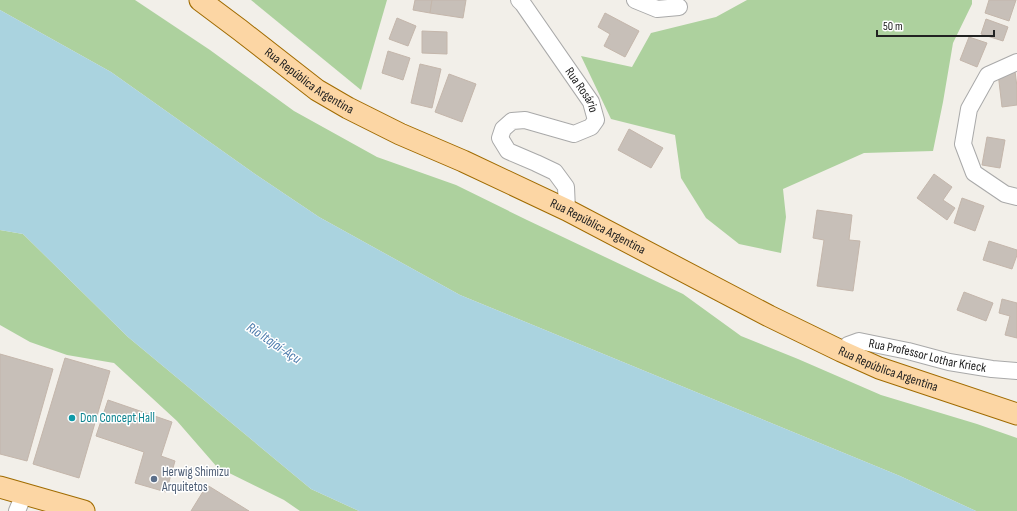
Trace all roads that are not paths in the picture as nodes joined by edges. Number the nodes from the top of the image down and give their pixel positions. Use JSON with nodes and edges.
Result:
{"nodes":[{"id":1,"x":200,"y":0,"type":"edge"},
{"id":2,"x":519,"y":0,"type":"edge"},
{"id":3,"x":636,"y":0,"type":"edge"},
{"id":4,"x":679,"y":7,"type":"dead end"},
{"id":5,"x":1017,"y":62,"type":"edge"},
{"id":6,"x":1017,"y":197,"type":"edge"},
{"id":7,"x":566,"y":210,"type":"junction"},
{"id":8,"x":841,"y":351,"type":"junction"},
{"id":9,"x":1017,"y":370,"type":"edge"},
{"id":10,"x":1017,"y":414,"type":"edge"},
{"id":11,"x":0,"y":487,"type":"edge"},
{"id":12,"x":20,"y":502,"type":"edge"},
{"id":13,"x":84,"y":511,"type":"edge"}],
"edges":[{"from":1,"to":7,"type":"main road","name":"Rua República Argentina"},
{"from":2,"to":7,"type":"street","name":"Rua Rosário"},
{"from":3,"to":4,"type":"street"},
{"from":5,"to":6,"type":"street"},
{"from":7,"to":8,"type":"main road","name":"Rua República Argentina"},
{"from":8,"to":9,"type":"street","name":"Rua Professor Lothar Krieck"},
{"from":8,"to":10,"type":"main road","name":"Rua República Argentina"},
{"from":11,"to":12,"type":"main road"},
{"from":12,"to":13,"type":"main road"}]}
